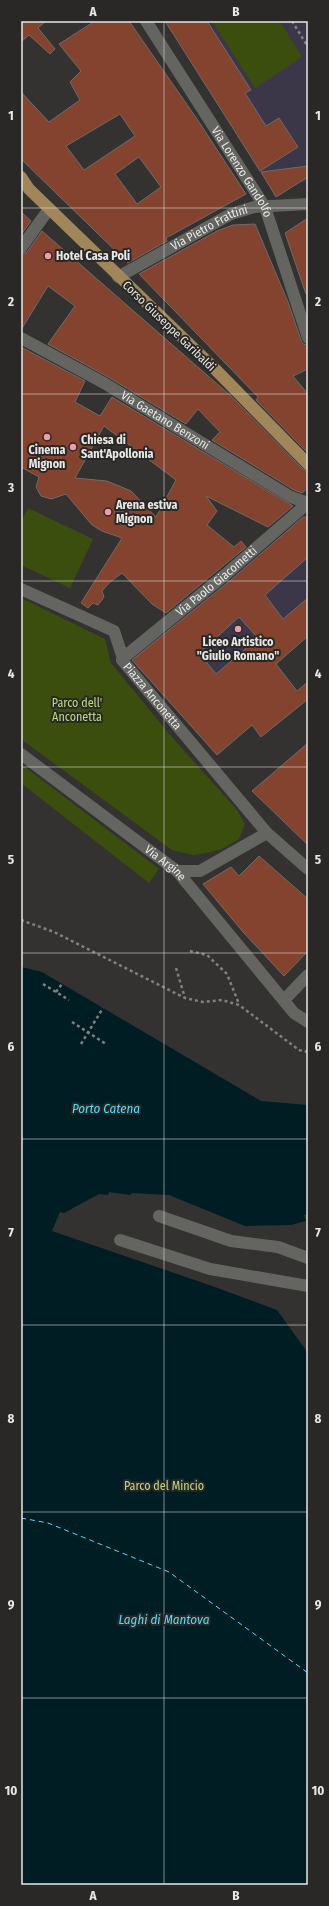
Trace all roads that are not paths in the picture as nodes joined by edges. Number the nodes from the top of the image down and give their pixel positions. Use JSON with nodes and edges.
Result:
{"nodes":[{"id":1,"x":146,"y":21,"type":"edge"},
{"id":2,"x":21,"y":177,"type":"edge"},
{"id":3,"x":25,"y":188,"type":"edge"},
{"id":4,"x":308,"y":204,"type":"edge"},
{"id":5,"x":265,"y":207,"type":"junction"},
{"id":6,"x":50,"y":209,"type":"junction"},
{"id":7,"x":21,"y":248,"type":"edge"},
{"id":8,"x":118,"y":277,"type":"junction"},
{"id":9,"x":21,"y":338,"type":"edge"},
{"id":10,"x":308,"y":338,"type":"edge"},
{"id":11,"x":308,"y":464,"type":"edge"},
{"id":12,"x":308,"y":503,"type":"edge"},
{"id":13,"x":21,"y":590,"type":"edge"},
{"id":14,"x":123,"y":658,"type":"junction"},
{"id":15,"x":21,"y":754,"type":"edge"},
{"id":16,"x":267,"y":833,"type":"junction"},
{"id":17,"x":308,"y":869,"type":"edge"},
{"id":18,"x":177,"y":871,"type":"junction"},
{"id":19,"x":308,"y":975,"type":"edge"},
{"id":20,"x":284,"y":1000,"type":"junction"},
{"id":21,"x":308,"y":1022,"type":"edge"},
{"id":22,"x":159,"y":1216,"type":"dead end"},
{"id":23,"x":120,"y":1240,"type":"dead end"},
{"id":24,"x":308,"y":1258,"type":"edge"},
{"id":25,"x":308,"y":1286,"type":"edge"}],
"edges":[{"from":1,"to":5,"type":"street","name":"Via Lorenzo Gandolfo"},
{"from":2,"to":3,"type":"main road","name":"Corso Giuseppe Garibaldi"},
{"from":3,"to":6,"type":"main road","name":"Corso Giuseppe Garibaldi"},
{"from":4,"to":5,"type":"street","name":"Via Pietro Frattini"},
{"from":5,"to":8,"type":"street","name":"Via Pietro Frattini"},
{"from":5,"to":10,"type":"street","name":"Via Lorenzo Gandolfo"},
{"from":6,"to":7,"type":"street"},
{"from":6,"to":8,"type":"main road","name":"Corso Giuseppe Garibaldi"},
{"from":8,"to":11,"type":"main road","name":"Corso Giuseppe Garibaldi"},
{"from":9,"to":12,"type":"street","name":"Via Gaetano Benzoni"},
{"from":12,"to":14,"type":"street","name":"Via Paolo Giacometti"},
{"from":13,"to":14,"type":"street","name":"Piazza Anconetta"},
{"from":14,"to":16,"type":"street","name":"Piazza Anconetta"},
{"from":15,"to":18,"type":"street","name":"Via Argine"},
{"from":16,"to":17,"type":"street","name":"Piazza Anconetta"},
{"from":16,"to":18,"type":"street"},
{"from":18,"to":20,"type":"street","name":"Via Argine"},
{"from":19,"to":20,"type":"street"},
{"from":20,"to":21,"type":"street","name":"Via Argine"},
{"from":22,"to":24,"type":"street"},
{"from":23,"to":25,"type":"street"}]}
